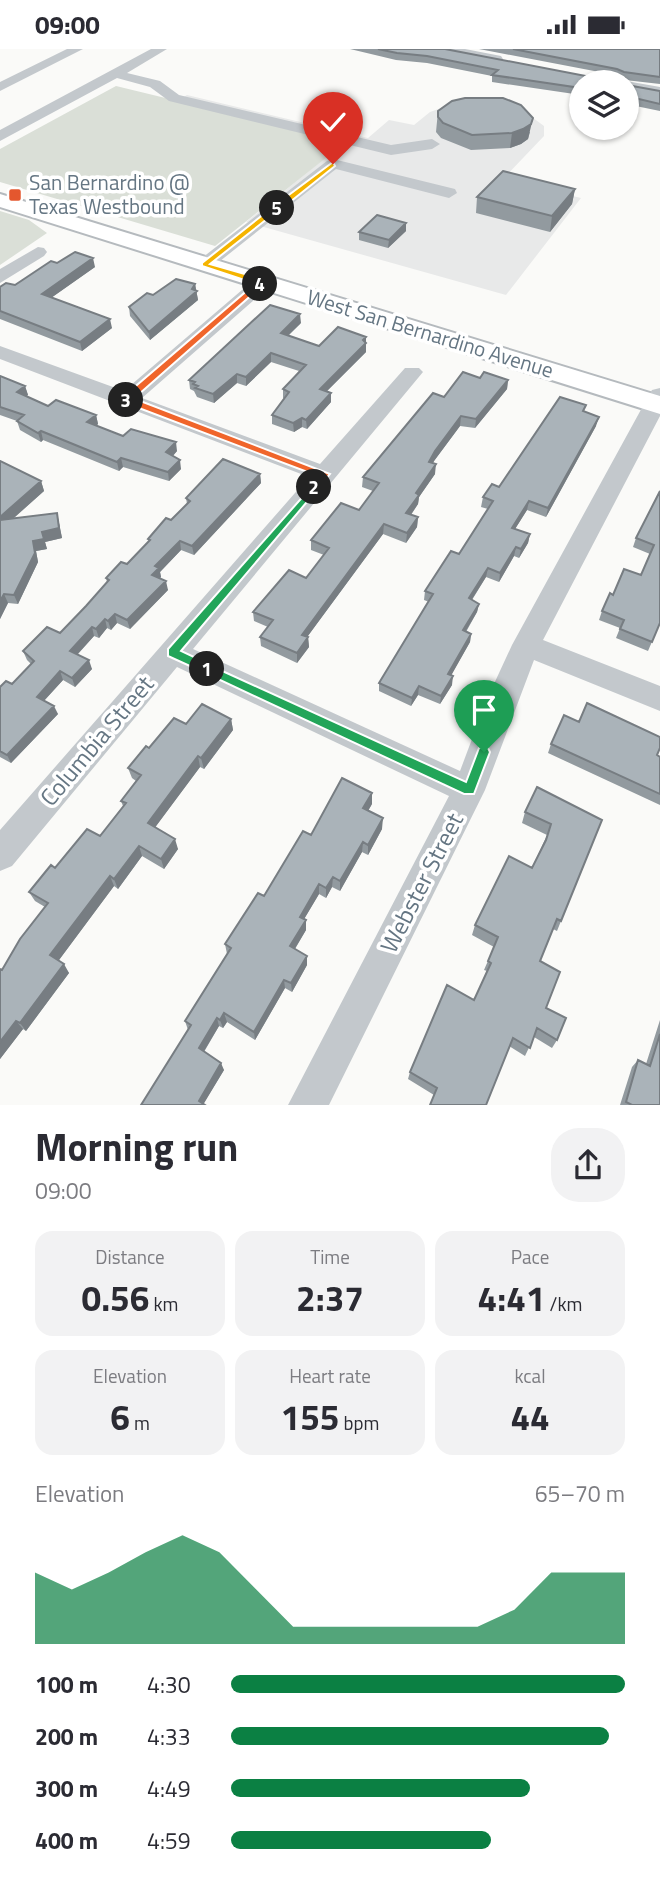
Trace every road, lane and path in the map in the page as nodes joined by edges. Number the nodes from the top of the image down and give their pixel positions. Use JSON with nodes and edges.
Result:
{"nodes":[{"id":1,"x":77,"y":49,"type":"edge"},
{"id":2,"x":161,"y":49,"type":"edge"},
{"id":3,"x":445,"y":49,"type":"edge"},
{"id":4,"x":510,"y":62,"type":"edge"},
{"id":5,"x":116,"y":74,"type":"junction"},
{"id":6,"x":0,"y":75,"type":"edge"},
{"id":7,"x":16,"y":79,"type":"junction"},
{"id":8,"x":0,"y":87,"type":"edge"},
{"id":9,"x":639,"y":87,"type":"edge"},
{"id":10,"x":660,"y":91,"type":"edge"},
{"id":11,"x":0,"y":136,"type":"edge"},
{"id":12,"x":432,"y":144,"type":"dead end"},
{"id":13,"x":449,"y":193,"type":"dead end"},
{"id":14,"x":0,"y":200,"type":"edge"},
{"id":15,"x":38,"y":252,"type":"dead end"},
{"id":16,"x":204,"y":265,"type":"junction"},
{"id":17,"x":0,"y":277,"type":"edge"},
{"id":18,"x":263,"y":282,"type":"junction"},
{"id":19,"x":0,"y":352,"type":"edge"},
{"id":20,"x":412,"y":372,"type":"dead end"},
{"id":21,"x":126,"y":400,"type":"junction"},
{"id":22,"x":658,"y":401,"type":"edge"},
{"id":23,"x":324,"y":474,"type":"junction"},
{"id":24,"x":527,"y":645,"type":"junction"},
{"id":25,"x":172,"y":652,"type":"junction"},
{"id":26,"x":660,"y":699,"type":"edge"},
{"id":27,"x":469,"y":790,"type":"junction"},
{"id":28,"x":0,"y":855,"type":"edge"},
{"id":29,"x":308,"y":1105,"type":"edge"}],
"edges":[{"from":1,"to":7,"type":"street"},
{"from":2,"to":5,"type":"street"},
{"from":3,"to":4,"type":"street"},
{"from":5,"to":11,"type":"street"},
{"from":5,"to":12,"type":"street"},
{"from":6,"to":7,"type":"street"},
{"from":7,"to":8,"type":"street"},
{"from":9,"to":10,"type":"street"},
{"from":13,"to":16,"type":"street"},
{"from":14,"to":16,"type":"main road","name":"West San Bernardino Avenue"},
{"from":15,"to":17,"type":"street"},
{"from":16,"to":18,"type":"main road","name":"West San Bernardino Avenue"},
{"from":18,"to":21,"type":"street"},
{"from":18,"to":22,"type":"main road","name":"West San Bernardino Avenue"},
{"from":19,"to":21,"type":"street"},
{"from":20,"to":23,"type":"street","name":"Columbia Street"},
{"from":21,"to":23,"type":"street"},
{"from":22,"to":24,"type":"street","name":"Webster Street"},
{"from":23,"to":25,"type":"street","name":"Columbia Street"},
{"from":24,"to":26,"type":"street"},
{"from":24,"to":27,"type":"street","name":"Webster Street"},
{"from":25,"to":27,"type":"street"},
{"from":25,"to":28,"type":"street","name":"Columbia Street"},
{"from":27,"to":29,"type":"street","name":"Webster Street"}]}
